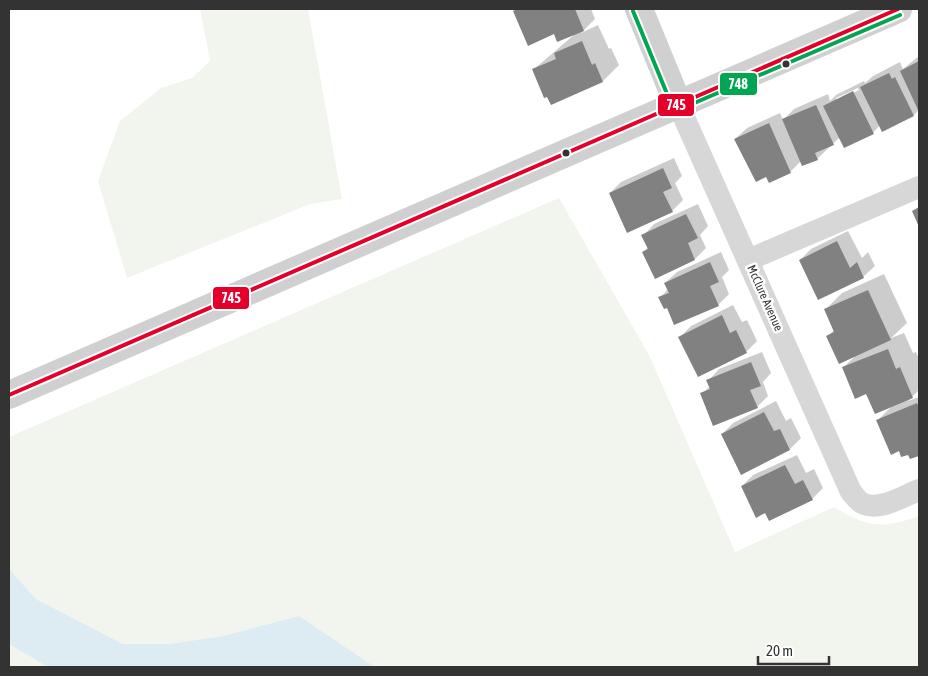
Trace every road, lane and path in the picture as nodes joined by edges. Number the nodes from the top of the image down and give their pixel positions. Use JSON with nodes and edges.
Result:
{"nodes":[{"id":1,"x":639,"y":9,"type":"edge"},
{"id":2,"x":898,"y":9,"type":"edge"},
{"id":3,"x":678,"y":104,"type":"junction"},
{"id":4,"x":919,"y":187,"type":"edge"},
{"id":5,"x":748,"y":260,"type":"junction"},
{"id":6,"x":9,"y":396,"type":"edge"},
{"id":7,"x":919,"y":490,"type":"edge"}],
"edges":[{"from":1,"to":3,"type":"main road"},
{"from":2,"to":3,"type":"main road"},
{"from":3,"to":5,"type":"street","name":"McClure Avenue"},
{"from":3,"to":6,"type":"main road"},
{"from":4,"to":5,"type":"street"},
{"from":5,"to":7,"type":"street","name":"McClure Avenue"}]}
